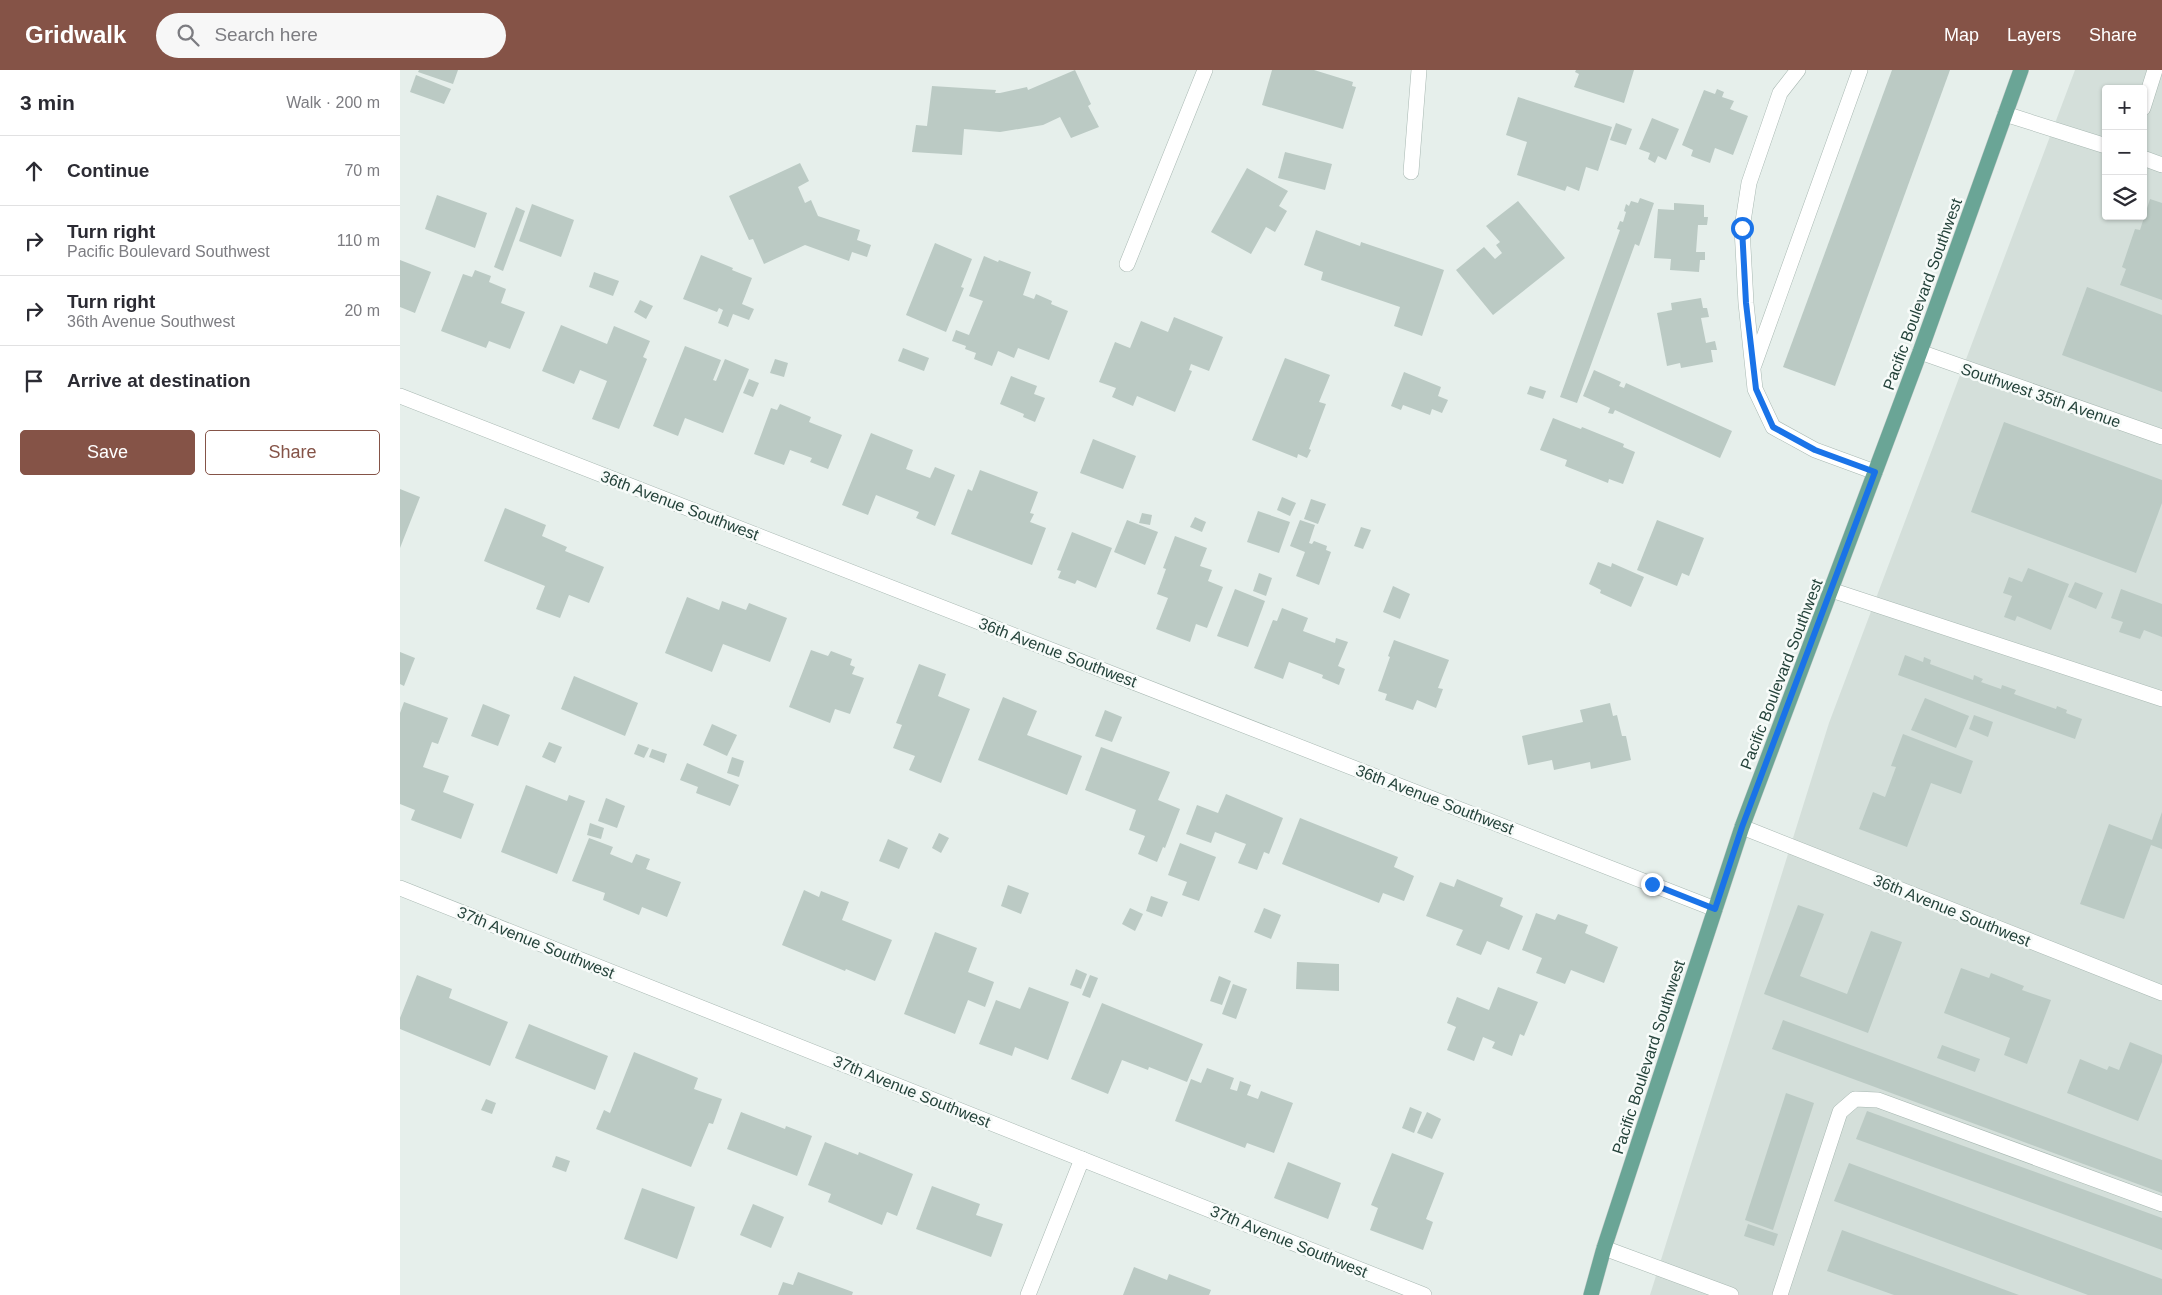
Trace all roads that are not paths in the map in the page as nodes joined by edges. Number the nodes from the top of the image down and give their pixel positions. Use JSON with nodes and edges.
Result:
{"nodes":[{"id":1,"x":1205,"y":70,"type":"edge"},
{"id":2,"x":1419,"y":70,"type":"edge"},
{"id":3,"x":1798,"y":70,"type":"edge"},
{"id":4,"x":1860,"y":70,"type":"edge"},
{"id":5,"x":2021,"y":70,"type":"edge"},
{"id":6,"x":2156,"y":70,"type":"edge"},
{"id":7,"x":2147,"y":96,"type":"edge"},
{"id":8,"x":2005,"y":114,"type":"junction"},
{"id":9,"x":2102,"y":145,"type":"edge"},
{"id":10,"x":2147,"y":159,"type":"edge"},
{"id":11,"x":2162,"y":164,"type":"edge"},
{"id":12,"x":1411,"y":172,"type":"dead end"},
{"id":13,"x":1127,"y":264,"type":"dead end"},
{"id":14,"x":1920,"y":352,"type":"junction"},
{"id":15,"x":1753,"y":368,"type":"junction"},
{"id":16,"x":400,"y":396,"type":"edge"},
{"id":17,"x":2162,"y":437,"type":"edge"},
{"id":18,"x":1875,"y":472,"type":"junction"},
{"id":19,"x":1831,"y":590,"type":"junction"},
{"id":20,"x":2162,"y":700,"type":"edge"},
{"id":21,"x":1742,"y":827,"type":"junction"},
{"id":22,"x":400,"y":888,"type":"edge"},
{"id":23,"x":1715,"y":909,"type":"junction"},
{"id":24,"x":2162,"y":993,"type":"edge"},
{"id":25,"x":1082,"y":1159,"type":"junction"},
{"id":26,"x":2162,"y":1204,"type":"edge"},
{"id":27,"x":1604,"y":1248,"type":"junction"},
{"id":28,"x":1028,"y":1295,"type":"edge"},
{"id":29,"x":1424,"y":1295,"type":"edge"},
{"id":30,"x":1591,"y":1295,"type":"edge"},
{"id":31,"x":1730,"y":1295,"type":"edge"},
{"id":32,"x":1780,"y":1295,"type":"edge"}],
"edges":[{"from":1,"to":13,"type":"street"},
{"from":2,"to":12,"type":"street"},
{"from":3,"to":15,"type":"street"},
{"from":4,"to":15,"type":"street"},
{"from":5,"to":8,"type":"main road","name":"Pacific Boulevard Southwest"},
{"from":6,"to":7,"type":"street"},
{"from":8,"to":9,"type":"street"},
{"from":8,"to":14,"type":"main road","name":"Pacific Boulevard Southwest"},
{"from":10,"to":11,"type":"street"},
{"from":14,"to":17,"type":"street","name":"Southwest 35th Avenue"},
{"from":14,"to":18,"type":"main road","name":"Pacific Boulevard Southwest"},
{"from":15,"to":18,"type":"street"},
{"from":16,"to":23,"type":"street","name":"36th Avenue Southwest"},
{"from":18,"to":19,"type":"main road","name":"Pacific Boulevard Southwest"},
{"from":19,"to":20,"type":"street"},
{"from":19,"to":21,"type":"main road","name":"Pacific Boulevard Southwest"},
{"from":21,"to":23,"type":"main road","name":"Pacific Boulevard Southwest"},
{"from":21,"to":24,"type":"street","name":"36th Avenue Southwest"},
{"from":22,"to":25,"type":"street","name":"37th Avenue Southwest"},
{"from":23,"to":27,"type":"main road","name":"Pacific Boulevard Southwest"},
{"from":25,"to":28,"type":"street"},
{"from":25,"to":29,"type":"street","name":"37th Avenue Southwest"},
{"from":26,"to":32,"type":"street"},
{"from":27,"to":30,"type":"main road","name":"Pacific Boulevard Southwest"},
{"from":27,"to":31,"type":"street"}]}
